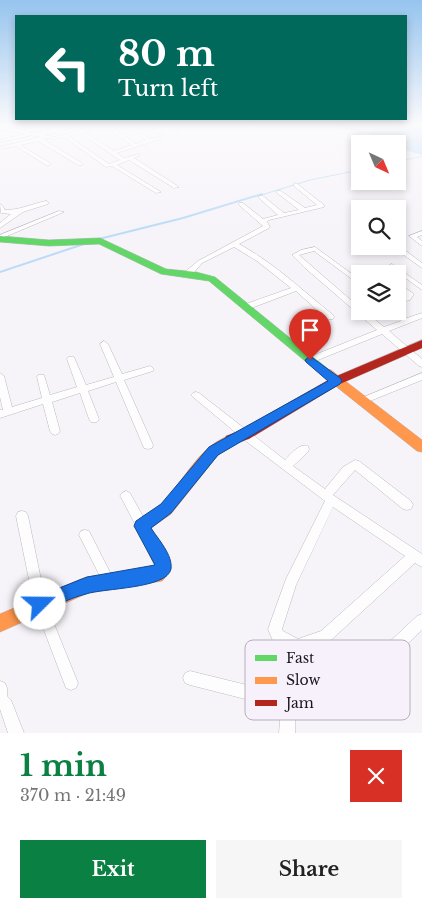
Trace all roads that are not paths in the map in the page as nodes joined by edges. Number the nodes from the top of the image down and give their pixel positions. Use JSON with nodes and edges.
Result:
{"nodes":[{"id":1,"x":40,"y":159,"type":"edge"},
{"id":2,"x":73,"y":159,"type":"edge"},
{"id":3,"x":98,"y":159,"type":"edge"},
{"id":4,"x":127,"y":159,"type":"joint"},
{"id":5,"x":48,"y":164,"type":"dead end"},
{"id":6,"x":80,"y":164,"type":"dead end"},
{"id":7,"x":112,"y":164,"type":"junction"},
{"id":8,"x":296,"y":185,"type":"dead end"},
{"id":9,"x":176,"y":187,"type":"dead end"},
{"id":10,"x":158,"y":192,"type":"dead end"},
{"id":11,"x":279,"y":192,"type":"dead end"},
{"id":12,"x":261,"y":198,"type":"dead end"},
{"id":13,"x":46,"y":203,"type":"dead end"},
{"id":14,"x":241,"y":204,"type":"dead end"},
{"id":15,"x":0,"y":206,"type":"edge"},
{"id":16,"x":303,"y":210,"type":"junction"},
{"id":17,"x":15,"y":212,"type":"junction"},
{"id":18,"x":61,"y":212,"type":"dead end"},
{"id":19,"x":282,"y":215,"type":"junction"},
{"id":20,"x":263,"y":222,"type":"junction"},
{"id":21,"x":0,"y":227,"type":"edge"},
{"id":22,"x":422,"y":233,"type":"edge"},
{"id":23,"x":2,"y":237,"type":"edge"},
{"id":24,"x":234,"y":244,"type":"junction"},
{"id":25,"x":422,"y":244,"type":"edge"},
{"id":26,"x":406,"y":255,"type":"edge"},
{"id":27,"x":422,"y":266,"type":"edge"},
{"id":28,"x":188,"y":274,"type":"junction"},
{"id":29,"x":351,"y":276,"type":"edge"},
{"id":30,"x":406,"y":276,"type":"edge"},
{"id":31,"x":295,"y":288,"type":"junction"},
{"id":32,"x":422,"y":288,"type":"edge"},
{"id":33,"x":351,"y":304,"type":"edge"},
{"id":34,"x":246,"y":307,"type":"junction"},
{"id":35,"x":422,"y":315,"type":"edge"},
{"id":36,"x":330,"y":317,"type":"dead end"},
{"id":37,"x":370,"y":320,"type":"edge"},
{"id":38,"x":406,"y":321,"type":"joint"},
{"id":39,"x":382,"y":330,"type":"junction"},
{"id":40,"x":104,"y":344,"type":"dead end"},
{"id":41,"x":422,"y":344,"type":"edge"},
{"id":42,"x":407,"y":351,"type":"junction"},
{"id":43,"x":71,"y":359,"type":"dead end"},
{"id":44,"x":310,"y":360,"type":"junction"},
{"id":45,"x":422,"y":364,"type":"edge"},
{"id":46,"x":150,"y":369,"type":"dead end"},
{"id":47,"x":0,"y":376,"type":"edge"},
{"id":48,"x":422,"y":376,"type":"edge"},
{"id":49,"x":41,"y":377,"type":"dead end"},
{"id":50,"x":119,"y":378,"type":"junction"},
{"id":51,"x":336,"y":381,"type":"junction"},
{"id":52,"x":83,"y":389,"type":"junction"},
{"id":53,"x":196,"y":394,"type":"dead end"},
{"id":54,"x":47,"y":400,"type":"junction"},
{"id":55,"x":362,"y":401,"type":"junction"},
{"id":56,"x":4,"y":413,"type":"edge"},
{"id":57,"x":94,"y":419,"type":"dead end"},
{"id":58,"x":55,"y":432,"type":"dead end"},
{"id":59,"x":244,"y":435,"type":"junction"},
{"id":60,"x":148,"y":445,"type":"dead end"},
{"id":61,"x":422,"y":447,"type":"edge"},
{"id":62,"x":304,"y":449,"type":"dead end"},
{"id":63,"x":285,"y":466,"type":"junction"},
{"id":64,"x":126,"y":496,"type":"dead end"},
{"id":65,"x":328,"y":498,"type":"junction"},
{"id":66,"x":407,"y":505,"type":"dead end"},
{"id":67,"x":22,"y":516,"type":"dead end"},
{"id":68,"x":142,"y":526,"type":"junction"},
{"id":69,"x":85,"y":535,"type":"dead end"},
{"id":70,"x":418,"y":559,"type":"edge"},
{"id":71,"x":109,"y":582,"type":"junction"},
{"id":72,"x":40,"y":604,"type":"junction"},
{"id":73,"x":422,"y":621,"type":"edge"},
{"id":74,"x":0,"y":623,"type":"edge"},
{"id":75,"x":286,"y":640,"type":"edge"},
{"id":76,"x":314,"y":640,"type":"edge"},
{"id":77,"x":402,"y":640,"type":"edge"},
{"id":78,"x":190,"y":678,"type":"dead end"},
{"id":79,"x":71,"y":683,"type":"dead end"},
{"id":80,"x":0,"y":688,"type":"edge"},
{"id":81,"x":245,"y":696,"type":"edge"},
{"id":82,"x":0,"y":700,"type":"edge"},
{"id":83,"x":288,"y":720,"type":"edge"},
{"id":84,"x":16,"y":733,"type":"edge"},
{"id":85,"x":287,"y":733,"type":"edge"}],
"edges":[{"from":1,"to":5,"type":"street"},
{"from":2,"to":6,"type":"street"},
{"from":3,"to":7,"type":"street"},
{"from":4,"to":7,"type":"street"},
{"from":4,"to":9,"type":"street"},
{"from":7,"to":10,"type":"street"},
{"from":8,"to":16,"type":"street"},
{"from":11,"to":16,"type":"street"},
{"from":12,"to":19,"type":"street"},
{"from":13,"to":17,"type":"street"},
{"from":14,"to":20,"type":"street"},
{"from":15,"to":17,"type":"street"},
{"from":16,"to":19,"type":"street"},
{"from":17,"to":21,"type":"street"},
{"from":18,"to":23,"type":"street"},
{"from":19,"to":20,"type":"street"},
{"from":20,"to":24,"type":"street"},
{"from":21,"to":23,"type":"street"},
{"from":22,"to":25,"type":"street"},
{"from":23,"to":28,"type":"main road"},
{"from":24,"to":28,"type":"street"},
{"from":24,"to":31,"type":"street"},
{"from":26,"to":27,"type":"street"},
{"from":28,"to":34,"type":"main road"},
{"from":29,"to":33,"type":"street"},
{"from":30,"to":32,"type":"street"},
{"from":31,"to":34,"type":"street"},
{"from":31,"to":36,"type":"street"},
{"from":34,"to":44,"type":"main road"},
{"from":35,"to":38,"type":"street"},
{"from":37,"to":39,"type":"street"},
{"from":38,"to":39,"type":"street"},
{"from":39,"to":42,"type":"street"},
{"from":39,"to":44,"type":"street"},
{"from":40,"to":50,"type":"street"},
{"from":41,"to":42,"type":"main road"},
{"from":42,"to":45,"type":"street"},
{"from":42,"to":51,"type":"main road"},
{"from":43,"to":52,"type":"street"},
{"from":44,"to":51,"type":"main road"},
{"from":46,"to":50,"type":"street"},
{"from":47,"to":56,"type":"street"},
{"from":48,"to":55,"type":"street"},
{"from":49,"to":54,"type":"street"},
{"from":50,"to":52,"type":"street"},
{"from":50,"to":60,"type":"street"},
{"from":51,"to":55,"type":"main road"},
{"from":51,"to":59,"type":"main road"},
{"from":52,"to":54,"type":"street"},
{"from":52,"to":57,"type":"street"},
{"from":53,"to":59,"type":"street"},
{"from":54,"to":56,"type":"street"},
{"from":54,"to":58,"type":"street"},
{"from":55,"to":61,"type":"main road"},
{"from":59,"to":63,"type":"street"},
{"from":59,"to":68,"type":"main road"},
{"from":62,"to":63,"type":"street"},
{"from":63,"to":65,"type":"street"},
{"from":64,"to":68,"type":"street"},
{"from":65,"to":66,"type":"street"},
{"from":65,"to":70,"type":"street"},
{"from":65,"to":75,"type":"street"},
{"from":67,"to":72,"type":"street"},
{"from":68,"to":71,"type":"main road"},
{"from":69,"to":71,"type":"street"},
{"from":70,"to":76,"type":"street"},
{"from":71,"to":72,"type":"main road"},
{"from":72,"to":74,"type":"main road"},
{"from":72,"to":79,"type":"street"},
{"from":73,"to":77,"type":"street"},
{"from":78,"to":81,"type":"street"},
{"from":80,"to":82,"type":"street"},
{"from":82,"to":84,"type":"street"},
{"from":83,"to":85,"type":"street"}]}
